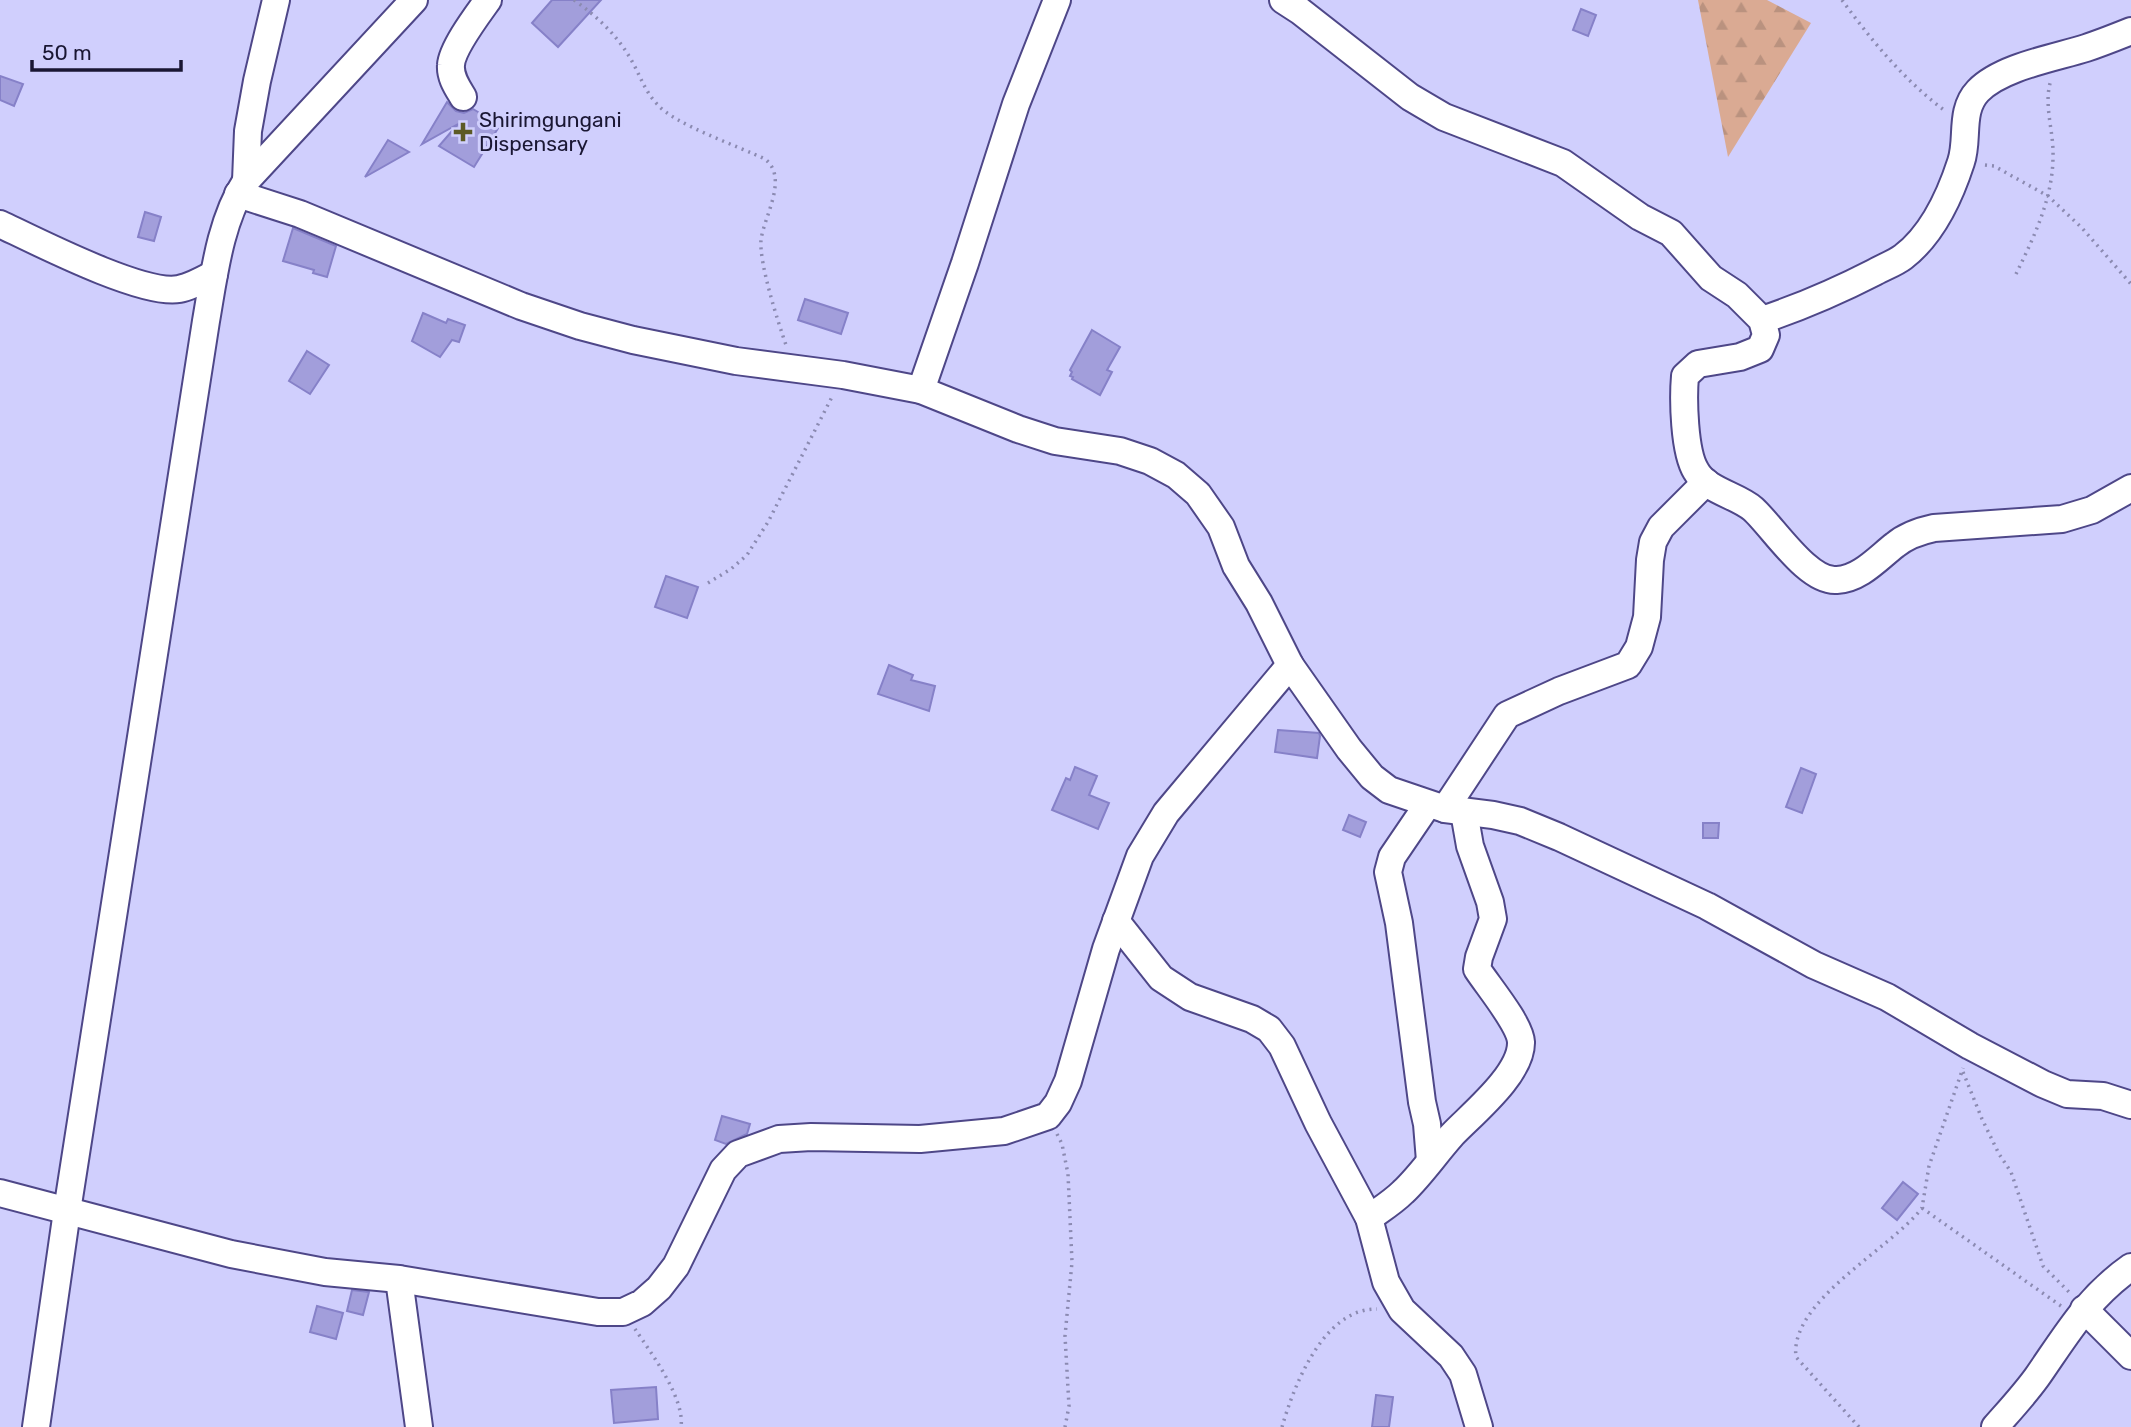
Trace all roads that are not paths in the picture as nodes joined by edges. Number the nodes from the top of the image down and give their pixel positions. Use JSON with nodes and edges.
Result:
{"nodes":[{"id":1,"x":276,"y":0,"type":"edge"},
{"id":2,"x":414,"y":0,"type":"edge"},
{"id":3,"x":488,"y":0,"type":"edge"},
{"id":4,"x":1057,"y":0,"type":"edge"},
{"id":5,"x":1297,"y":4,"type":"edge"},
{"id":6,"x":2131,"y":31,"type":"edge"},
{"id":7,"x":463,"y":97,"type":"dead end"},
{"id":8,"x":242,"y":188,"type":"junction"},
{"id":9,"x":0,"y":224,"type":"edge"},
{"id":10,"x":214,"y":274,"type":"junction"},
{"id":11,"x":177,"y":290,"type":"junction"},
{"id":12,"x":1762,"y":320,"type":"junction"},
{"id":13,"x":206,"y":321,"type":"junction"},
{"id":14,"x":921,"y":390,"type":"junction"},
{"id":15,"x":1706,"y":482,"type":"junction"},
{"id":16,"x":2131,"y":488,"type":"edge"},
{"id":17,"x":1290,"y":666,"type":"junction"},
{"id":18,"x":1446,"y":808,"type":"junction"},
{"id":19,"x":1116,"y":921,"type":"junction"},
{"id":20,"x":2131,"y":1105,"type":"edge"},
{"id":21,"x":1430,"y":1161,"type":"junction"},
{"id":22,"x":0,"y":1193,"type":"edge"},
{"id":23,"x":67,"y":1211,"type":"junction"},
{"id":24,"x":1369,"y":1218,"type":"junction"},
{"id":25,"x":2131,"y":1267,"type":"edge"},
{"id":26,"x":399,"y":1279,"type":"junction"},
{"id":27,"x":2080,"y":1313,"type":"junction"},
{"id":28,"x":2131,"y":1356,"type":"edge"},
{"id":29,"x":36,"y":1427,"type":"edge"},
{"id":30,"x":419,"y":1427,"type":"edge"},
{"id":31,"x":1479,"y":1427,"type":"edge"},
{"id":32,"x":1995,"y":1427,"type":"edge"}],
"edges":[{"from":1,"to":8,"type":"street"},
{"from":2,"to":8,"type":"street"},
{"from":3,"to":7,"type":"street"},
{"from":4,"to":14,"type":"street"},
{"from":5,"to":12,"type":"street"},
{"from":6,"to":12,"type":"street"},
{"from":8,"to":10,"type":"street"},
{"from":8,"to":14,"type":"street"},
{"from":9,"to":11,"type":"street"},
{"from":10,"to":11,"type":"street"},
{"from":10,"to":13,"type":"street"},
{"from":11,"to":13,"type":"street"},
{"from":12,"to":15,"type":"street"},
{"from":13,"to":23,"type":"street"},
{"from":14,"to":17,"type":"street"},
{"from":15,"to":16,"type":"street"},
{"from":15,"to":18,"type":"street"},
{"from":17,"to":18,"type":"street"},
{"from":17,"to":19,"type":"street"},
{"from":18,"to":20,"type":"street"},
{"from":18,"to":21,"type":"street"},
{"from":18,"to":21,"type":"street"},
{"from":19,"to":24,"type":"street"},
{"from":19,"to":26,"type":"street"},
{"from":21,"to":24,"type":"street"},
{"from":22,"to":23,"type":"street"},
{"from":23,"to":26,"type":"street"},
{"from":23,"to":29,"type":"street"},
{"from":24,"to":31,"type":"street"},
{"from":25,"to":27,"type":"street"},
{"from":26,"to":30,"type":"street"},
{"from":27,"to":28,"type":"street"},
{"from":27,"to":32,"type":"street"}]}
